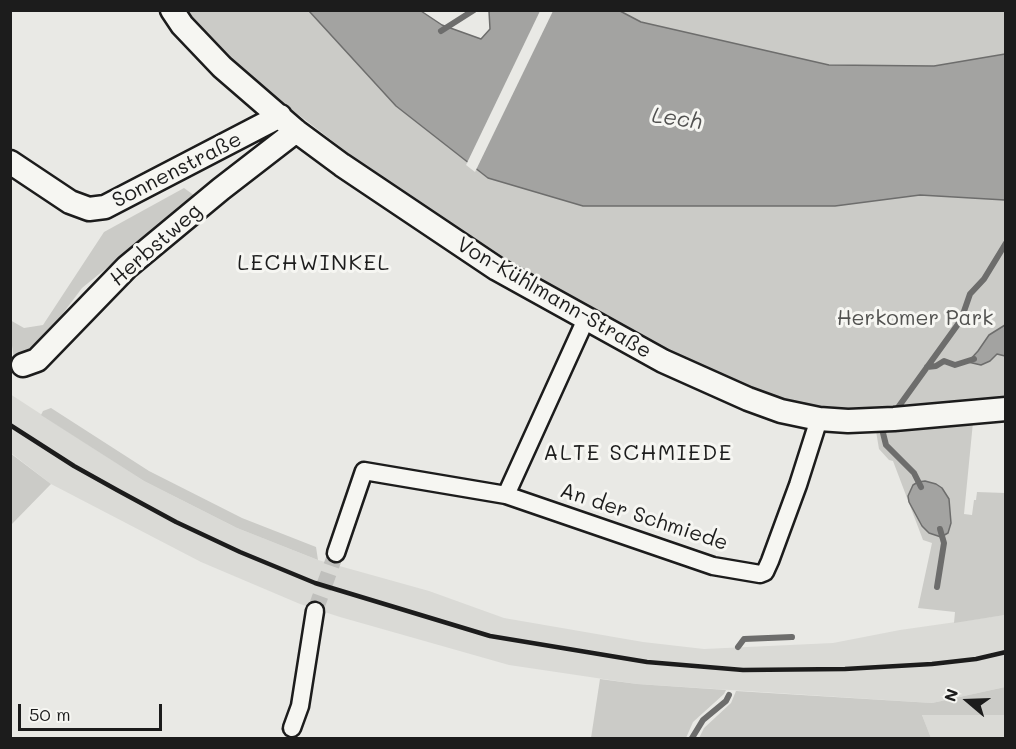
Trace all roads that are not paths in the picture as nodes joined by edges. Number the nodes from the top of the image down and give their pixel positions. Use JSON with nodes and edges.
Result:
{"nodes":[{"id":1,"x":172,"y":10,"type":"edge"},
{"id":2,"x":288,"y":124,"type":"junction"},
{"id":3,"x":10,"y":162,"type":"edge"},
{"id":4,"x":586,"y":319,"type":"junction"},
{"id":5,"x":23,"y":365,"type":"dead end"},
{"id":6,"x":1005,"y":409,"type":"edge"},
{"id":7,"x":819,"y":419,"type":"junction"},
{"id":8,"x":506,"y":495,"type":"junction"},
{"id":9,"x":336,"y":553,"type":"tunnel mouth"},
{"id":10,"x":315,"y":611,"type":"tunnel mouth"},
{"id":11,"x":292,"y":728,"type":"dead end"}],
"edges":[{"from":1,"to":2,"type":"street","name":"Von-Kühlmann-Straße"},
{"from":2,"to":3,"type":"street","name":"Sonnenstraße"},
{"from":2,"to":4,"type":"street","name":"Von-Kühlmann-Straße"},
{"from":2,"to":5,"type":"street","name":"Herbstweg"},
{"from":4,"to":7,"type":"street","name":"Von-Kühlmann-Straße"},
{"from":4,"to":8,"type":"street"},
{"from":6,"to":7,"type":"street","name":"Von-Kühlmann-Straße"},
{"from":7,"to":8,"type":"street","name":"An der Schmiede"},
{"from":8,"to":9,"type":"street","name":"An der Schmiede"},
{"from":10,"to":11,"type":"street"}]}
